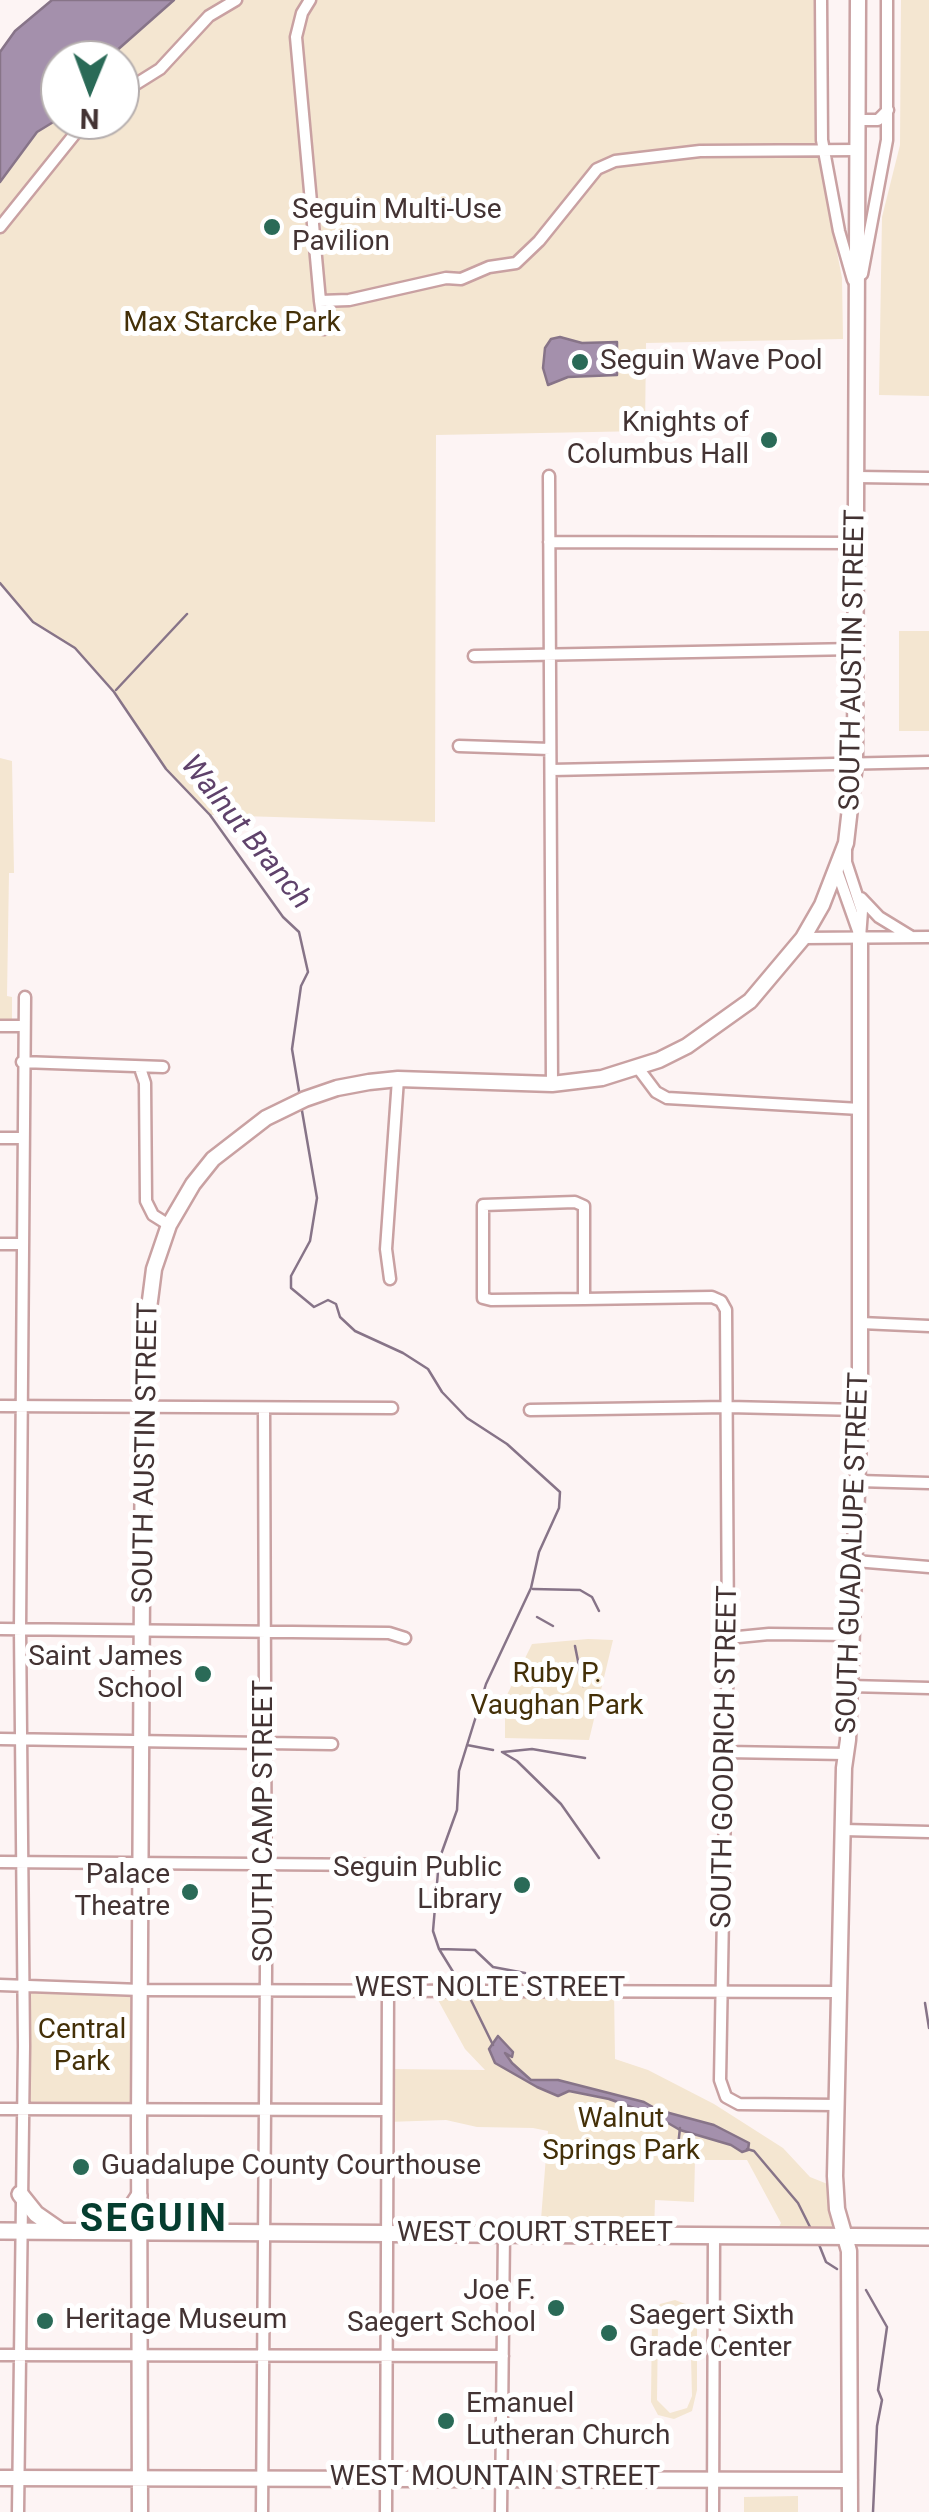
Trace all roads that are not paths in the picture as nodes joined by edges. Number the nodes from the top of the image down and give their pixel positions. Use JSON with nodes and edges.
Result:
{"nodes":[{"id":1,"x":236,"y":0,"type":"edge"},
{"id":2,"x":310,"y":0,"type":"edge"},
{"id":3,"x":821,"y":0,"type":"edge"},
{"id":4,"x":858,"y":0,"type":"edge"},
{"id":5,"x":887,"y":0,"type":"edge"},
{"id":6,"x":140,"y":83,"type":"edge"},
{"id":7,"x":889,"y":110,"type":"junction"},
{"id":8,"x":858,"y":120,"type":"junction"},
{"id":9,"x":70,"y":140,"type":"edge"},
{"id":10,"x":824,"y":150,"type":"junction"},
{"id":11,"x":858,"y":150,"type":"junction"},
{"id":12,"x":0,"y":227,"type":"edge"},
{"id":13,"x":859,"y":300,"type":"junction"},
{"id":14,"x":320,"y":301,"type":"junction"},
{"id":15,"x":324,"y":329,"type":"dead end"},
{"id":16,"x":549,"y":476,"type":"dead end"},
{"id":17,"x":857,"y":477,"type":"junction"},
{"id":18,"x":929,"y":478,"type":"edge"},
{"id":19,"x":549,"y":542,"type":"junction"},
{"id":20,"x":857,"y":542,"type":"junction"},
{"id":21,"x":856,"y":649,"type":"junction"},
{"id":22,"x":550,"y":654,"type":"junction"},
{"id":23,"x":474,"y":656,"type":"dead end"},
{"id":24,"x":459,"y":746,"type":"dead end"},
{"id":25,"x":550,"y":749,"type":"junction"},
{"id":26,"x":929,"y":762,"type":"edge"},
{"id":27,"x":856,"y":764,"type":"junction"},
{"id":28,"x":551,"y":770,"type":"junction"},
{"id":29,"x":846,"y":843,"type":"junction"},
{"id":30,"x":837,"y":871,"type":"junction"},
{"id":31,"x":859,"y":897,"type":"junction"},
{"id":32,"x":911,"y":937,"type":"junction"},
{"id":33,"x":929,"y":937,"type":"edge"},
{"id":34,"x":802,"y":938,"type":"junction"},
{"id":35,"x":860,"y":938,"type":"junction"},
{"id":36,"x":25,"y":997,"type":"dead end"},
{"id":37,"x":0,"y":1026,"type":"edge"},
{"id":38,"x":23,"y":1026,"type":"junction"},
{"id":39,"x":22,"y":1062,"type":"junction"},
{"id":40,"x":164,"y":1067,"type":"dead end"},
{"id":41,"x":140,"y":1068,"type":"junction"},
{"id":42,"x":638,"y":1068,"type":"junction"},
{"id":43,"x":398,"y":1079,"type":"junction"},
{"id":44,"x":552,"y":1084,"type":"junction"},
{"id":45,"x":860,"y":1109,"type":"junction"},
{"id":46,"x":0,"y":1138,"type":"edge"},
{"id":47,"x":23,"y":1138,"type":"junction"},
{"id":48,"x":169,"y":1225,"type":"junction"},
{"id":49,"x":0,"y":1244,"type":"edge"},
{"id":50,"x":21,"y":1244,"type":"junction"},
{"id":51,"x":390,"y":1278,"type":"dead end"},
{"id":52,"x":584,"y":1299,"type":"junction"},
{"id":53,"x":860,"y":1323,"type":"junction"},
{"id":54,"x":929,"y":1326,"type":"edge"},
{"id":55,"x":0,"y":1406,"type":"edge"},
{"id":56,"x":20,"y":1406,"type":"junction"},
{"id":57,"x":144,"y":1406,"type":"junction"},
{"id":58,"x":728,"y":1407,"type":"junction"},
{"id":59,"x":392,"y":1408,"type":"dead end"},
{"id":60,"x":264,"y":1409,"type":"junction"},
{"id":61,"x":530,"y":1410,"type":"dead end"},
{"id":62,"x":860,"y":1410,"type":"junction"},
{"id":63,"x":858,"y":1481,"type":"junction"},
{"id":64,"x":929,"y":1482,"type":"edge"},
{"id":65,"x":855,"y":1561,"type":"junction"},
{"id":66,"x":929,"y":1567,"type":"edge"},
{"id":67,"x":0,"y":1629,"type":"edge"},
{"id":68,"x":20,"y":1629,"type":"junction"},
{"id":69,"x":143,"y":1630,"type":"junction"},
{"id":70,"x":265,"y":1631,"type":"junction"},
{"id":71,"x":852,"y":1636,"type":"junction"},
{"id":72,"x":405,"y":1638,"type":"dead end"},
{"id":73,"x":728,"y":1638,"type":"junction"},
{"id":74,"x":850,"y":1686,"type":"junction"},
{"id":75,"x":929,"y":1688,"type":"edge"},
{"id":76,"x":0,"y":1739,"type":"edge"},
{"id":77,"x":20,"y":1739,"type":"junction"},
{"id":78,"x":143,"y":1741,"type":"junction"},
{"id":79,"x":265,"y":1744,"type":"junction"},
{"id":80,"x":332,"y":1744,"type":"dead end"},
{"id":81,"x":726,"y":1752,"type":"junction"},
{"id":82,"x":846,"y":1754,"type":"junction"},
{"id":83,"x":843,"y":1830,"type":"junction"},
{"id":84,"x":929,"y":1832,"type":"edge"},
{"id":85,"x":0,"y":1862,"type":"edge"},
{"id":86,"x":21,"y":1862,"type":"junction"},
{"id":87,"x":142,"y":1864,"type":"junction"},
{"id":88,"x":265,"y":1864,"type":"junction"},
{"id":89,"x":382,"y":1865,"type":"dead end"},
{"id":90,"x":0,"y":1985,"type":"edge"},
{"id":91,"x":22,"y":1985,"type":"junction"},
{"id":92,"x":265,"y":1988,"type":"junction"},
{"id":93,"x":388,"y":1989,"type":"junction"},
{"id":94,"x":141,"y":1990,"type":"junction"},
{"id":95,"x":723,"y":1990,"type":"junction"},
{"id":96,"x":840,"y":1992,"type":"junction"},
{"id":97,"x":836,"y":2105,"type":"junction"},
{"id":98,"x":0,"y":2110,"type":"edge"},
{"id":99,"x":22,"y":2110,"type":"junction"},
{"id":100,"x":139,"y":2110,"type":"junction"},
{"id":101,"x":265,"y":2110,"type":"junction"},
{"id":102,"x":387,"y":2110,"type":"junction"},
{"id":103,"x":20,"y":2194,"type":"junction"},
{"id":104,"x":139,"y":2196,"type":"junction"},
{"id":105,"x":0,"y":2231,"type":"edge"},
{"id":106,"x":19,"y":2232,"type":"junction"},
{"id":107,"x":62,"y":2232,"type":"junction"},
{"id":108,"x":99,"y":2232,"type":"junction"},
{"id":109,"x":141,"y":2232,"type":"junction"},
{"id":110,"x":264,"y":2232,"type":"junction"},
{"id":111,"x":504,"y":2232,"type":"junction"},
{"id":112,"x":386,"y":2233,"type":"junction"},
{"id":113,"x":714,"y":2235,"type":"junction"},
{"id":114,"x":846,"y":2236,"type":"junction"},
{"id":115,"x":929,"y":2237,"type":"edge"},
{"id":116,"x":0,"y":2355,"type":"edge"},
{"id":117,"x":18,"y":2355,"type":"junction"},
{"id":118,"x":386,"y":2355,"type":"junction"},
{"id":119,"x":140,"y":2356,"type":"junction"},
{"id":120,"x":262,"y":2356,"type":"junction"},
{"id":121,"x":503,"y":2356,"type":"junction"},
{"id":122,"x":386,"y":2476,"type":"junction"},
{"id":123,"x":140,"y":2477,"type":"junction"},
{"id":124,"x":262,"y":2477,"type":"junction"},
{"id":125,"x":501,"y":2477,"type":"junction"},
{"id":126,"x":0,"y":2478,"type":"edge"},
{"id":127,"x":19,"y":2478,"type":"junction"},
{"id":128,"x":713,"y":2479,"type":"junction"},
{"id":129,"x":850,"y":2480,"type":"junction"},
{"id":130,"x":18,"y":2512,"type":"edge"},
{"id":131,"x":140,"y":2512,"type":"edge"},
{"id":132,"x":262,"y":2512,"type":"edge"},
{"id":133,"x":386,"y":2512,"type":"edge"},
{"id":134,"x":501,"y":2512,"type":"edge"},
{"id":135,"x":713,"y":2512,"type":"edge"},
{"id":136,"x":850,"y":2512,"type":"edge"}],
"edges":[{"from":1,"to":6,"type":"street"},
{"from":2,"to":14,"type":"street"},
{"from":3,"to":10,"type":"street"},
{"from":4,"to":8,"type":"main road","name":"SOUTH AUSTIN STREET"},
{"from":5,"to":7,"type":"street"},
{"from":7,"to":8,"type":"street"},
{"from":7,"to":13,"type":"street"},
{"from":8,"to":11,"type":"main road","name":"SOUTH AUSTIN STREET"},
{"from":9,"to":12,"type":"street"},
{"from":10,"to":11,"type":"street"},
{"from":10,"to":13,"type":"street"},
{"from":10,"to":14,"type":"street"},
{"from":11,"to":13,"type":"main road","name":"SOUTH AUSTIN STREET"},
{"from":13,"to":17,"type":"main road","name":"SOUTH AUSTIN STREET"},
{"from":14,"to":15,"type":"street"},
{"from":16,"to":19,"type":"street"},
{"from":17,"to":18,"type":"street"},
{"from":17,"to":20,"type":"main road","name":"SOUTH AUSTIN STREET"},
{"from":19,"to":20,"type":"street"},
{"from":19,"to":22,"type":"street"},
{"from":20,"to":21,"type":"main road","name":"SOUTH AUSTIN STREET"},
{"from":21,"to":22,"type":"street"},
{"from":21,"to":27,"type":"main road","name":"SOUTH AUSTIN STREET"},
{"from":22,"to":23,"type":"street"},
{"from":22,"to":25,"type":"street"},
{"from":24,"to":25,"type":"street"},
{"from":25,"to":28,"type":"street"},
{"from":26,"to":27,"type":"street"},
{"from":27,"to":28,"type":"street"},
{"from":27,"to":29,"type":"main road","name":"SOUTH AUSTIN STREET"},
{"from":28,"to":44,"type":"street"},
{"from":29,"to":30,"type":"main road","name":"SOUTH AUSTIN STREET"},
{"from":29,"to":31,"type":"street"},
{"from":30,"to":34,"type":"main road","name":"SOUTH AUSTIN STREET"},
{"from":30,"to":35,"type":"street","name":"SOUTH GUADALUPE STREET"},
{"from":31,"to":32,"type":"street"},
{"from":31,"to":35,"type":"street"},
{"from":32,"to":33,"type":"street"},
{"from":32,"to":35,"type":"street"},
{"from":34,"to":35,"type":"street"},
{"from":34,"to":42,"type":"main road","name":"SOUTH AUSTIN STREET"},
{"from":35,"to":45,"type":"main road","name":"SOUTH GUADALUPE STREET"},
{"from":36,"to":38,"type":"street"},
{"from":37,"to":38,"type":"street"},
{"from":38,"to":39,"type":"street"},
{"from":39,"to":41,"type":"street"},
{"from":39,"to":47,"type":"street"},
{"from":40,"to":41,"type":"street"},
{"from":41,"to":48,"type":"street"},
{"from":42,"to":44,"type":"main road","name":"SOUTH AUSTIN STREET"},
{"from":42,"to":45,"type":"street"},
{"from":43,"to":44,"type":"main road","name":"SOUTH AUSTIN STREET"},
{"from":43,"to":48,"type":"main road","name":"SOUTH AUSTIN STREET"},
{"from":43,"to":51,"type":"street"},
{"from":45,"to":53,"type":"main road","name":"SOUTH GUADALUPE STREET"},
{"from":46,"to":47,"type":"street"},
{"from":47,"to":50,"type":"street"},
{"from":48,"to":57,"type":"main road","name":"SOUTH AUSTIN STREET"},
{"from":49,"to":50,"type":"street"},
{"from":50,"to":56,"type":"street"},
{"from":52,"to":52,"type":"street"},
{"from":52,"to":58,"type":"street","name":"SOUTH GOODRICH STREET"},
{"from":53,"to":54,"type":"street"},
{"from":53,"to":62,"type":"main road","name":"SOUTH GUADALUPE STREET"},
{"from":55,"to":56,"type":"street"},
{"from":56,"to":57,"type":"street"},
{"from":56,"to":68,"type":"street"},
{"from":57,"to":60,"type":"street"},
{"from":57,"to":69,"type":"main road","name":"SOUTH AUSTIN STREET"},
{"from":58,"to":61,"type":"street"},
{"from":58,"to":62,"type":"street"},
{"from":58,"to":73,"type":"street","name":"SOUTH GOODRICH STREET"},
{"from":59,"to":60,"type":"street"},
{"from":60,"to":70,"type":"street","name":"SOUTH CAMP STREET"},
{"from":62,"to":63,"type":"main road","name":"SOUTH GUADALUPE STREET"},
{"from":63,"to":64,"type":"street"},
{"from":63,"to":65,"type":"main road","name":"SOUTH GUADALUPE STREET"},
{"from":65,"to":66,"type":"street"},
{"from":65,"to":71,"type":"main road","name":"SOUTH GUADALUPE STREET"},
{"from":67,"to":68,"type":"street"},
{"from":68,"to":69,"type":"street"},
{"from":68,"to":77,"type":"street"},
{"from":69,"to":70,"type":"street"},
{"from":69,"to":78,"type":"main road","name":"SOUTH AUSTIN STREET"},
{"from":70,"to":72,"type":"street"},
{"from":70,"to":79,"type":"street","name":"SOUTH CAMP STREET"},
{"from":71,"to":73,"type":"street"},
{"from":71,"to":74,"type":"main road","name":"SOUTH GUADALUPE STREET"},
{"from":73,"to":81,"type":"street","name":"SOUTH GOODRICH STREET"},
{"from":74,"to":75,"type":"street"},
{"from":74,"to":82,"type":"main road","name":"SOUTH GUADALUPE STREET"},
{"from":76,"to":77,"type":"street"},
{"from":77,"to":78,"type":"street"},
{"from":77,"to":86,"type":"street"},
{"from":78,"to":79,"type":"street"},
{"from":78,"to":87,"type":"main road","name":"SOUTH AUSTIN STREET"},
{"from":79,"to":80,"type":"street"},
{"from":79,"to":88,"type":"street","name":"SOUTH CAMP STREET"},
{"from":81,"to":82,"type":"street"},
{"from":81,"to":95,"type":"street","name":"SOUTH GOODRICH STREET"},
{"from":82,"to":83,"type":"main road","name":"SOUTH GUADALUPE STREET"},
{"from":83,"to":84,"type":"street"},
{"from":83,"to":96,"type":"main road","name":"SOUTH GUADALUPE STREET"},
{"from":85,"to":86,"type":"street"},
{"from":86,"to":87,"type":"street"},
{"from":86,"to":91,"type":"street"},
{"from":87,"to":88,"type":"street"},
{"from":87,"to":94,"type":"main road","name":"SOUTH AUSTIN STREET"},
{"from":88,"to":89,"type":"street"},
{"from":88,"to":92,"type":"street","name":"SOUTH CAMP STREET"},
{"from":90,"to":91,"type":"street","name":"WEST NOLTE STREET"},
{"from":91,"to":94,"type":"street","name":"WEST NOLTE STREET"},
{"from":91,"to":99,"type":"street"},
{"from":92,"to":93,"type":"street","name":"WEST NOLTE STREET"},
{"from":92,"to":94,"type":"street","name":"WEST NOLTE STREET"},
{"from":92,"to":101,"type":"street","name":"SOUTH CAMP STREET"},
{"from":93,"to":95,"type":"street","name":"WEST NOLTE STREET"},
{"from":93,"to":102,"type":"street"},
{"from":94,"to":100,"type":"main road","name":"SOUTH AUSTIN STREET"},
{"from":95,"to":96,"type":"street","name":"WEST NOLTE STREET"},
{"from":95,"to":97,"type":"street","name":"SOUTH GOODRICH STREET"},
{"from":96,"to":97,"type":"main road","name":"SOUTH GUADALUPE STREET"},
{"from":97,"to":114,"type":"main road","name":"SOUTH GUADALUPE STREET"},
{"from":98,"to":99,"type":"street"},
{"from":99,"to":100,"type":"street"},
{"from":99,"to":103,"type":"street"},
{"from":100,"to":101,"type":"street"},
{"from":100,"to":104,"type":"main road","name":"SOUTH AUSTIN STREET"},
{"from":101,"to":102,"type":"street"},
{"from":101,"to":110,"type":"street","name":"SOUTH CAMP STREET"},
{"from":102,"to":112,"type":"street"},
{"from":103,"to":106,"type":"street"},
{"from":103,"to":107,"type":"main road"},
{"from":104,"to":108,"type":"main road"},
{"from":104,"to":109,"type":"main road","name":"SOUTH AUSTIN STREET"},
{"from":105,"to":106,"type":"main road"},
{"from":106,"to":107,"type":"main road"},
{"from":106,"to":117,"type":"street"},
{"from":107,"to":108,"type":"main road"},
{"from":108,"to":109,"type":"main road","name":"WEST COURT STREET"},
{"from":109,"to":110,"type":"main road","name":"WEST COURT STREET"},
{"from":109,"to":119,"type":"main road","name":"SOUTH AUSTIN STREET"},
{"from":110,"to":112,"type":"main road","name":"WEST COURT STREET"},
{"from":110,"to":120,"type":"street","name":"SOUTH CAMP STREET"},
{"from":111,"to":112,"type":"main road","name":"WEST COURT STREET"},
{"from":111,"to":113,"type":"main road","name":"WEST COURT STREET"},
{"from":111,"to":121,"type":"street"},
{"from":112,"to":118,"type":"street"},
{"from":113,"to":114,"type":"main road","name":"WEST COURT STREET"},
{"from":113,"to":128,"type":"street"},
{"from":114,"to":115,"type":"main road","name":"WEST COURT STREET"},
{"from":114,"to":129,"type":"main road","name":"SOUTH GUADALUPE STREET"},
{"from":116,"to":117,"type":"street"},
{"from":117,"to":119,"type":"street"},
{"from":117,"to":127,"type":"street"},
{"from":118,"to":120,"type":"street"},
{"from":118,"to":121,"type":"street"},
{"from":118,"to":122,"type":"street"},
{"from":119,"to":120,"type":"street"},
{"from":119,"to":123,"type":"main road","name":"SOUTH AUSTIN STREET"},
{"from":120,"to":124,"type":"street","name":"SOUTH CAMP STREET"},
{"from":121,"to":125,"type":"street"},
{"from":122,"to":124,"type":"main road","name":"WEST MOUNTAIN STREET"},
{"from":122,"to":125,"type":"main road","name":"WEST MOUNTAIN STREET"},
{"from":122,"to":133,"type":"street"},
{"from":123,"to":124,"type":"main road","name":"WEST MOUNTAIN STREET"},
{"from":123,"to":127,"type":"main road","name":"WEST MOUNTAIN STREET"},
{"from":123,"to":131,"type":"main road","name":"SOUTH AUSTIN STREET"},
{"from":124,"to":132,"type":"street","name":"SOUTH CAMP STREET"},
{"from":125,"to":128,"type":"main road","name":"WEST MOUNTAIN STREET"},
{"from":125,"to":134,"type":"street"},
{"from":126,"to":127,"type":"main road","name":"WEST MOUNTAIN STREET"},
{"from":127,"to":130,"type":"street"},
{"from":128,"to":129,"type":"main road","name":"WEST MOUNTAIN STREET"},
{"from":128,"to":135,"type":"street"},
{"from":129,"to":136,"type":"main road","name":"SOUTH GUADALUPE STREET"}]}
